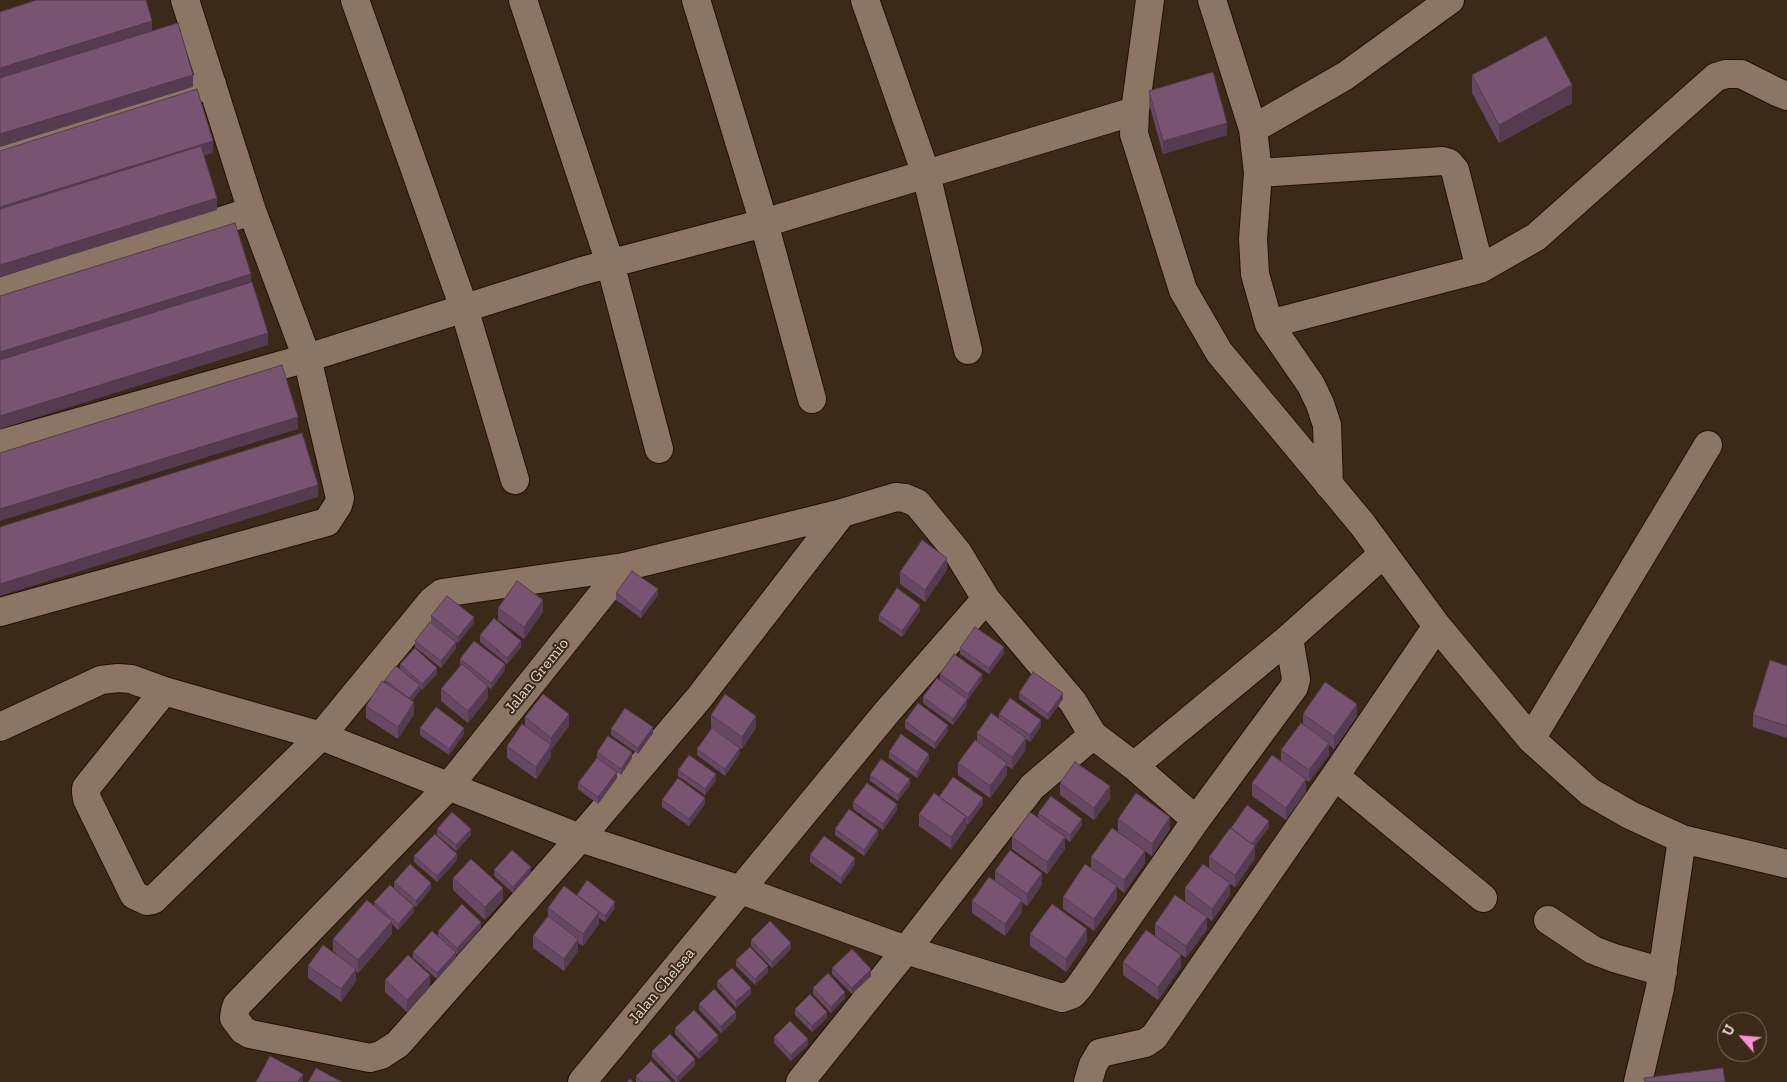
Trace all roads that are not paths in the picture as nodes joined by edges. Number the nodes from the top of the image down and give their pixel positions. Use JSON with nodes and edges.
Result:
{"nodes":[{"id":1,"x":185,"y":0,"type":"edge"},
{"id":2,"x":355,"y":0,"type":"edge"},
{"id":3,"x":523,"y":0,"type":"edge"},
{"id":4,"x":696,"y":0,"type":"edge"},
{"id":5,"x":865,"y":0,"type":"edge"},
{"id":6,"x":1150,"y":0,"type":"edge"},
{"id":7,"x":1212,"y":0,"type":"edge"},
{"id":8,"x":1450,"y":0,"type":"edge"},
{"id":9,"x":212,"y":84,"type":"junction"},
{"id":10,"x":1787,"y":96,"type":"edge"},
{"id":11,"x":1135,"y":111,"type":"junction"},
{"id":12,"x":1253,"y":129,"type":"junction"},
{"id":13,"x":0,"y":150,"type":"edge"},
{"id":14,"x":1258,"y":173,"type":"junction"},
{"id":15,"x":926,"y":174,"type":"junction"},
{"id":16,"x":252,"y":211,"type":"junction"},
{"id":17,"x":764,"y":223,"type":"junction"},
{"id":18,"x":610,"y":263,"type":"junction"},
{"id":19,"x":1480,"y":269,"type":"junction"},
{"id":20,"x":0,"y":292,"type":"edge"},
{"id":21,"x":464,"y":308,"type":"junction"},
{"id":22,"x":1269,"y":324,"type":"junction"},
{"id":23,"x":968,"y":350,"type":"dead end"},
{"id":24,"x":307,"y":358,"type":"junction"},
{"id":25,"x":812,"y":399,"type":"dead end"},
{"id":26,"x":0,"y":444,"type":"edge"},
{"id":27,"x":1708,"y":446,"type":"dead end"},
{"id":28,"x":659,"y":449,"type":"dead end"},
{"id":29,"x":515,"y":480,"type":"dead end"},
{"id":30,"x":1329,"y":485,"type":"junction"},
{"id":31,"x":842,"y":513,"type":"junction"},
{"id":32,"x":1383,"y":554,"type":"junction"},
{"id":33,"x":624,"y":566,"type":"junction"},
{"id":34,"x":986,"y":599,"type":"junction"},
{"id":35,"x":0,"y":612,"type":"edge"},
{"id":36,"x":1436,"y":626,"type":"junction"},
{"id":37,"x":1290,"y":638,"type":"junction"},
{"id":38,"x":164,"y":691,"type":"junction"},
{"id":39,"x":0,"y":727,"type":"edge"},
{"id":40,"x":321,"y":736,"type":"junction"},
{"id":41,"x":1093,"y":736,"type":"junction"},
{"id":42,"x":1531,"y":739,"type":"junction"},
{"id":43,"x":1134,"y":766,"type":"junction"},
{"id":44,"x":1335,"y":776,"type":"junction"},
{"id":45,"x":449,"y":786,"type":"junction"},
{"id":46,"x":1196,"y":820,"type":"junction"},
{"id":47,"x":580,"y":838,"type":"junction"},
{"id":48,"x":1682,"y":839,"type":"junction"},
{"id":49,"x":1787,"y":864,"type":"edge"},
{"id":50,"x":741,"y":890,"type":"junction"},
{"id":51,"x":1483,"y":898,"type":"dead end"},
{"id":52,"x":1548,"y":920,"type":"dead end"},
{"id":53,"x":906,"y":950,"type":"junction"},
{"id":54,"x":1663,"y":972,"type":"junction"},
{"id":55,"x":582,"y":1082,"type":"edge"},
{"id":56,"x":800,"y":1082,"type":"edge"},
{"id":57,"x":1088,"y":1082,"type":"edge"},
{"id":58,"x":1638,"y":1082,"type":"edge"}],
"edges":[{"from":1,"to":9,"type":"street"},
{"from":2,"to":21,"type":"street"},
{"from":3,"to":18,"type":"street"},
{"from":4,"to":17,"type":"street"},
{"from":5,"to":15,"type":"street"},
{"from":6,"to":11,"type":"street"},
{"from":7,"to":12,"type":"street"},
{"from":8,"to":12,"type":"street"},
{"from":9,"to":13,"type":"street"},
{"from":9,"to":16,"type":"street"},
{"from":10,"to":19,"type":"street"},
{"from":11,"to":15,"type":"street"},
{"from":11,"to":30,"type":"street"},
{"from":12,"to":14,"type":"street"},
{"from":14,"to":19,"type":"street"},
{"from":14,"to":22,"type":"street"},
{"from":15,"to":17,"type":"street"},
{"from":15,"to":23,"type":"street"},
{"from":16,"to":20,"type":"street"},
{"from":16,"to":24,"type":"street"},
{"from":17,"to":18,"type":"street"},
{"from":17,"to":25,"type":"street"},
{"from":18,"to":21,"type":"street"},
{"from":18,"to":28,"type":"street"},
{"from":19,"to":22,"type":"street"},
{"from":21,"to":24,"type":"street"},
{"from":21,"to":29,"type":"street"},
{"from":22,"to":30,"type":"street"},
{"from":24,"to":26,"type":"street"},
{"from":24,"to":35,"type":"street"},
{"from":27,"to":42,"type":"street"},
{"from":30,"to":32,"type":"street"},
{"from":31,"to":33,"type":"street"},
{"from":31,"to":34,"type":"street"},
{"from":31,"to":47,"type":"street","name":"Jalan Gremio"},
{"from":32,"to":36,"type":"street"},
{"from":32,"to":37,"type":"street"},
{"from":33,"to":40,"type":"street"},
{"from":33,"to":45,"type":"street","name":"Jalan Gremio"},
{"from":34,"to":41,"type":"street"},
{"from":34,"to":50,"type":"street","name":"Jalan Chelsea"},
{"from":36,"to":42,"type":"street"},
{"from":36,"to":44,"type":"street"},
{"from":37,"to":43,"type":"street"},
{"from":37,"to":46,"type":"street"},
{"from":38,"to":39,"type":"street"},
{"from":38,"to":40,"type":"street"},
{"from":38,"to":40,"type":"street"},
{"from":40,"to":45,"type":"street"},
{"from":41,"to":43,"type":"street"},
{"from":41,"to":53,"type":"street"},
{"from":42,"to":48,"type":"street"},
{"from":43,"to":46,"type":"street"},
{"from":44,"to":51,"type":"street"},
{"from":44,"to":57,"type":"street"},
{"from":45,"to":47,"type":"street"},
{"from":45,"to":47,"type":"street","name":"Jalan Gremio"},
{"from":46,"to":53,"type":"street"},
{"from":47,"to":50,"type":"street"},
{"from":48,"to":49,"type":"street"},
{"from":48,"to":54,"type":"street"},
{"from":50,"to":53,"type":"street"},
{"from":50,"to":55,"type":"street","name":"Jalan Chelsea"},
{"from":52,"to":54,"type":"street"},
{"from":53,"to":56,"type":"street"},
{"from":54,"to":58,"type":"street"}]}
